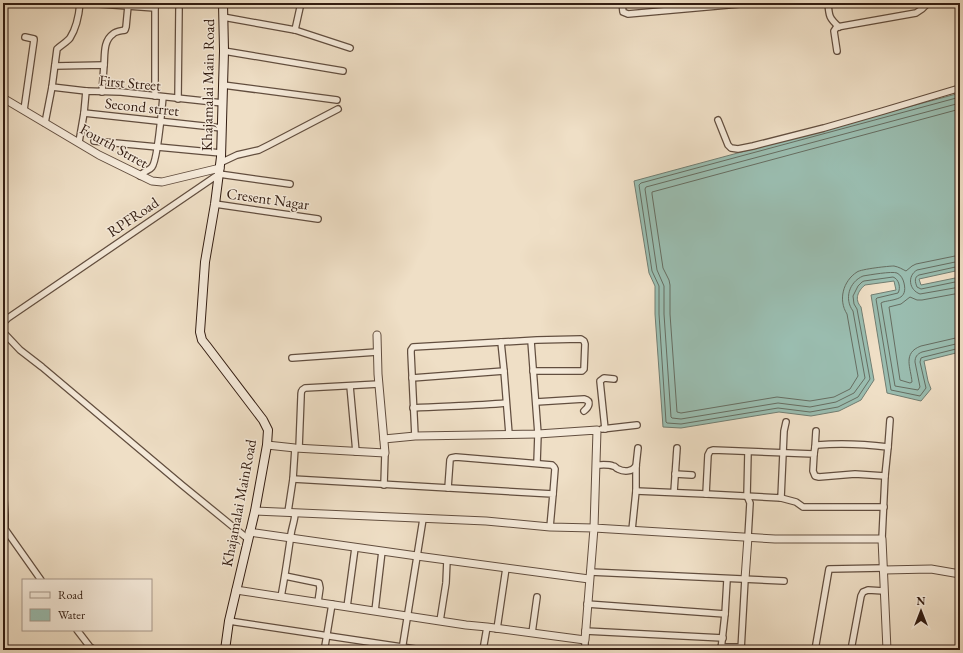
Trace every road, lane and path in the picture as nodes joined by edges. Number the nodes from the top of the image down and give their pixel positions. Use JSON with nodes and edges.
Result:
{"nodes":[{"id":1,"x":80,"y":3,"type":"edge"},
{"id":2,"x":85,"y":3,"type":"edge"},
{"id":3,"x":89,"y":3,"type":"edge"},
{"id":4,"x":223,"y":3,"type":"edge"},
{"id":5,"x":302,"y":3,"type":"edge"},
{"id":6,"x":622,"y":3,"type":"edge"},
{"id":7,"x":751,"y":3,"type":"edge"},
{"id":8,"x":828,"y":3,"type":"edge"},
{"id":9,"x":928,"y":3,"type":"edge"},
{"id":10,"x":128,"y":6,"type":"junction"},
{"id":11,"x":155,"y":6,"type":"edge"},
{"id":12,"x":179,"y":9,"type":"dead end"},
{"id":13,"x":223,"y":17,"type":"junction"},
{"id":14,"x":839,"y":26,"type":"junction"},
{"id":15,"x":295,"y":30,"type":"junction"},
{"id":16,"x":25,"y":37,"type":"dead end"},
{"id":17,"x":350,"y":48,"type":"dead end"},
{"id":18,"x":224,"y":51,"type":"junction"},
{"id":19,"x":837,"y":51,"type":"dead end"},
{"id":20,"x":104,"y":65,"type":"junction"},
{"id":21,"x":55,"y":66,"type":"junction"},
{"id":22,"x":343,"y":71,"type":"dead end"},
{"id":23,"x":223,"y":85,"type":"junction"},
{"id":24,"x":52,"y":87,"type":"junction"},
{"id":25,"x":960,"y":88,"type":"edge"},
{"id":26,"x":86,"y":91,"type":"junction"},
{"id":27,"x":102,"y":92,"type":"junction"},
{"id":28,"x":155,"y":96,"type":"junction"},
{"id":29,"x":163,"y":97,"type":"junction"},
{"id":30,"x":3,"y":98,"type":"edge"},
{"id":31,"x":178,"y":99,"type":"junction"},
{"id":32,"x":337,"y":100,"type":"dead end"},
{"id":33,"x":223,"y":104,"type":"junction"},
{"id":34,"x":24,"y":110,"type":"junction"},
{"id":35,"x":338,"y":110,"type":"dead end"},
{"id":36,"x":84,"y":113,"type":"junction"},
{"id":37,"x":718,"y":120,"type":"dead end"},
{"id":38,"x":160,"y":121,"type":"junction"},
{"id":39,"x":45,"y":123,"type":"junction"},
{"id":40,"x":222,"y":128,"type":"junction"},
{"id":41,"x":94,"y":140,"type":"dead end"},
{"id":42,"x":79,"y":142,"type":"junction"},
{"id":43,"x":157,"y":147,"type":"junction"},
{"id":44,"x":221,"y":153,"type":"junction"},
{"id":45,"x":220,"y":168,"type":"junction"},
{"id":46,"x":140,"y":176,"type":"junction"},
{"id":47,"x":290,"y":184,"type":"dead end"},
{"id":48,"x":215,"y":204,"type":"junction"},
{"id":49,"x":318,"y":219,"type":"dead end"},
{"id":50,"x":3,"y":323,"type":"edge"},
{"id":51,"x":3,"y":332,"type":"edge"},
{"id":52,"x":377,"y":335,"type":"dead end"},
{"id":53,"x":531,"y":341,"type":"junction"},
{"id":54,"x":501,"y":342,"type":"junction"},
{"id":55,"x":377,"y":352,"type":"junction"},
{"id":56,"x":292,"y":358,"type":"dead end"},
{"id":57,"x":504,"y":371,"type":"junction"},
{"id":58,"x":533,"y":371,"type":"junction"},
{"id":59,"x":412,"y":378,"type":"junction"},
{"id":60,"x":614,"y":379,"type":"dead end"},
{"id":61,"x":379,"y":384,"type":"junction"},
{"id":62,"x":350,"y":386,"type":"junction"},
{"id":63,"x":536,"y":402,"type":"junction"},
{"id":64,"x":506,"y":403,"type":"junction"},
{"id":65,"x":413,"y":408,"type":"junction"},
{"id":66,"x":584,"y":411,"type":"dead end"},
{"id":67,"x":890,"y":420,"type":"dead end"},
{"id":68,"x":786,"y":422,"type":"dead end"},
{"id":69,"x":638,"y":425,"type":"dead end"},
{"id":70,"x":605,"y":428,"type":"junction"},
{"id":71,"x":597,"y":430,"type":"junction"},
{"id":72,"x":816,"y":431,"type":"dead end"},
{"id":73,"x":508,"y":434,"type":"junction"},
{"id":74,"x":538,"y":434,"type":"junction"},
{"id":75,"x":415,"y":436,"type":"junction"},
{"id":76,"x":384,"y":439,"type":"junction"},
{"id":77,"x":267,"y":445,"type":"junction"},
{"id":78,"x":815,"y":447,"type":"junction"},
{"id":79,"x":888,"y":447,"type":"junction"},
{"id":80,"x":297,"y":448,"type":"junction"},
{"id":81,"x":638,"y":448,"type":"dead end"},
{"id":82,"x":677,"y":448,"type":"dead end"},
{"id":83,"x":356,"y":452,"type":"junction"},
{"id":84,"x":748,"y":452,"type":"junction"},
{"id":85,"x":385,"y":453,"type":"junction"},
{"id":86,"x":783,"y":453,"type":"junction"},
{"id":87,"x":814,"y":454,"type":"junction"},
{"id":88,"x":537,"y":463,"type":"junction"},
{"id":89,"x":596,"y":465,"type":"junction"},
{"id":90,"x":636,"y":466,"type":"junction"},
{"id":91,"x":675,"y":474,"type":"junction"},
{"id":92,"x":692,"y":475,"type":"dead end"},
{"id":93,"x":885,"y":476,"type":"junction"},
{"id":94,"x":293,"y":479,"type":"junction"},
{"id":95,"x":3,"y":484,"type":"edge"},
{"id":96,"x":384,"y":485,"type":"junction"},
{"id":97,"x":448,"y":488,"type":"junction"},
{"id":98,"x":636,"y":491,"type":"junction"},
{"id":99,"x":674,"y":492,"type":"junction"},
{"id":100,"x":553,"y":494,"type":"junction"},
{"id":101,"x":706,"y":494,"type":"junction"},
{"id":102,"x":747,"y":496,"type":"junction"},
{"id":103,"x":781,"y":498,"type":"junction"},
{"id":104,"x":884,"y":507,"type":"junction"},
{"id":105,"x":255,"y":511,"type":"junction"},
{"id":106,"x":291,"y":512,"type":"junction"},
{"id":107,"x":423,"y":519,"type":"junction"},
{"id":108,"x":550,"y":527,"type":"junction"},
{"id":109,"x":594,"y":528,"type":"junction"},
{"id":110,"x":632,"y":530,"type":"junction"},
{"id":111,"x":249,"y":536,"type":"junction"},
{"id":112,"x":748,"y":537,"type":"junction"},
{"id":113,"x":291,"y":538,"type":"junction"},
{"id":114,"x":882,"y":539,"type":"junction"},
{"id":115,"x":355,"y":548,"type":"junction"},
{"id":116,"x":382,"y":551,"type":"junction"},
{"id":117,"x":417,"y":556,"type":"junction"},
{"id":118,"x":447,"y":560,"type":"junction"},
{"id":119,"x":506,"y":568,"type":"junction"},
{"id":120,"x":884,"y":569,"type":"junction"},
{"id":121,"x":960,"y":574,"type":"edge"},
{"id":122,"x":590,"y":575,"type":"junction"},
{"id":123,"x":285,"y":576,"type":"junction"},
{"id":124,"x":40,"y":579,"type":"edge"},
{"id":125,"x":744,"y":579,"type":"junction"},
{"id":126,"x":727,"y":580,"type":"dead end"},
{"id":127,"x":784,"y":581,"type":"dead end"},
{"id":128,"x":236,"y":590,"type":"junction"},
{"id":129,"x":884,"y":591,"type":"junction"},
{"id":130,"x":281,"y":597,"type":"junction"},
{"id":131,"x":537,"y":597,"type":"dead end"},
{"id":132,"x":318,"y":602,"type":"junction"},
{"id":133,"x":332,"y":604,"type":"junction"},
{"id":134,"x":587,"y":604,"type":"junction"},
{"id":135,"x":347,"y":606,"type":"junction"},
{"id":136,"x":375,"y":611,"type":"junction"},
{"id":137,"x":725,"y":614,"type":"junction"},
{"id":138,"x":408,"y":616,"type":"junction"},
{"id":139,"x":229,"y":621,"type":"junction"},
{"id":140,"x":440,"y":621,"type":"junction"},
{"id":141,"x":487,"y":627,"type":"junction"},
{"id":142,"x":497,"y":629,"type":"junction"},
{"id":143,"x":78,"y":631,"type":"edge"},
{"id":144,"x":585,"y":631,"type":"junction"},
{"id":145,"x":532,"y":633,"type":"junction"},
{"id":146,"x":327,"y":636,"type":"junction"},
{"id":147,"x":723,"y":638,"type":"junction"},
{"id":148,"x":585,"y":640,"type":"junction"},
{"id":149,"x":388,"y":648,"type":"edge"},
{"id":150,"x":402,"y":649,"type":"edge"},
{"id":151,"x":721,"y":649,"type":"edge"},
{"id":152,"x":741,"y":649,"type":"edge"},
{"id":153,"x":95,"y":650,"type":"edge"},
{"id":154,"x":225,"y":650,"type":"edge"},
{"id":155,"x":330,"y":650,"type":"edge"},
{"id":156,"x":422,"y":650,"type":"edge"},
{"id":157,"x":483,"y":650,"type":"edge"},
{"id":158,"x":584,"y":650,"type":"edge"},
{"id":159,"x":815,"y":650,"type":"edge"},
{"id":160,"x":851,"y":650,"type":"edge"},
{"id":161,"x":887,"y":650,"type":"edge"}],
"edges":[{"from":1,"to":21,"type":"street"},
{"from":2,"to":3,"type":"street"},
{"from":3,"to":10,"type":"street"},
{"from":4,"to":13,"type":"main road","name":"Khajamalai Main Road"},
{"from":5,"to":15,"type":"street"},
{"from":6,"to":7,"type":"street"},
{"from":8,"to":14,"type":"street"},
{"from":9,"to":14,"type":"street"},
{"from":10,"to":11,"type":"street"},
{"from":10,"to":20,"type":"street"},
{"from":11,"to":28,"type":"street"},
{"from":12,"to":31,"type":"street"},
{"from":13,"to":15,"type":"street"},
{"from":13,"to":18,"type":"main road","name":"Khajamalai Main Road"},
{"from":14,"to":19,"type":"street"},
{"from":15,"to":17,"type":"street"},
{"from":16,"to":34,"type":"street"},
{"from":18,"to":22,"type":"street"},
{"from":18,"to":23,"type":"main road","name":"Khajamalai Main Road"},
{"from":20,"to":21,"type":"street"},
{"from":20,"to":27,"type":"street"},
{"from":21,"to":24,"type":"street"},
{"from":23,"to":32,"type":"street"},
{"from":23,"to":33,"type":"main road","name":"Khajamalai Main Road"},
{"from":24,"to":26,"type":"street"},
{"from":24,"to":39,"type":"street"},
{"from":25,"to":37,"type":"street"},
{"from":26,"to":27,"type":"street","name":"First Street"},
{"from":26,"to":36,"type":"street","name":"First Street"},
{"from":27,"to":28,"type":"street","name":"First Street"},
{"from":28,"to":29,"type":"street","name":"First Street"},
{"from":29,"to":31,"type":"street","name":"First Street"},
{"from":29,"to":38,"type":"street"},
{"from":30,"to":34,"type":"street","name":"Fourth Strret"},
{"from":31,"to":33,"type":"street","name":"First Street"},
{"from":33,"to":40,"type":"main road","name":"Khajamalai Main Road"},
{"from":34,"to":39,"type":"street","name":"Fourth Strret"},
{"from":35,"to":45,"type":"street","name":"RPFRoad"},
{"from":36,"to":38,"type":"street","name":"Second strret"},
{"from":36,"to":42,"type":"street","name":"First Street"},
{"from":38,"to":40,"type":"street","name":"Second strret"},
{"from":38,"to":43,"type":"street"},
{"from":39,"to":42,"type":"street","name":"Fourth Strret"},
{"from":40,"to":44,"type":"main road","name":"Khajamalai Main Road"},
{"from":41,"to":43,"type":"street"},
{"from":42,"to":46,"type":"street","name":"Fourth Strret"},
{"from":43,"to":44,"type":"street"},
{"from":43,"to":46,"type":"street"},
{"from":44,"to":45,"type":"main road","name":"Khajamalai Main Road"},
{"from":45,"to":46,"type":"street","name":"Fourth Strret"},
{"from":45,"to":47,"type":"street"},
{"from":45,"to":48,"type":"main road","name":"Khajamalai MainRoad"},
{"from":45,"to":50,"type":"street","name":"RPFRoad"},
{"from":48,"to":49,"type":"street","name":"Cresent Nagar"},
{"from":48,"to":77,"type":"main road","name":"Khajamalai MainRoad"},
{"from":51,"to":111,"type":"street"},
{"from":52,"to":55,"type":"street"},
{"from":53,"to":54,"type":"street"},
{"from":53,"to":58,"type":"street"},
{"from":53,"to":58,"type":"street"},
{"from":54,"to":57,"type":"street"},
{"from":54,"to":59,"type":"street"},
{"from":55,"to":56,"type":"street"},
{"from":55,"to":61,"type":"street"},
{"from":57,"to":59,"type":"street"},
{"from":57,"to":64,"type":"street"},
{"from":58,"to":63,"type":"street"},
{"from":59,"to":65,"type":"street"},
{"from":60,"to":70,"type":"street"},
{"from":61,"to":62,"type":"street"},
{"from":61,"to":76,"type":"street"},
{"from":62,"to":80,"type":"street"},
{"from":62,"to":83,"type":"street"},
{"from":63,"to":66,"type":"street"},
{"from":63,"to":74,"type":"street"},
{"from":64,"to":65,"type":"street"},
{"from":64,"to":73,"type":"street"},
{"from":65,"to":75,"type":"street"},
{"from":67,"to":79,"type":"street"},
{"from":68,"to":86,"type":"street"},
{"from":69,"to":70,"type":"street"},
{"from":70,"to":71,"type":"street"},
{"from":71,"to":74,"type":"street"},
{"from":71,"to":89,"type":"street"},
{"from":72,"to":78,"type":"street"},
{"from":73,"to":74,"type":"street"},
{"from":73,"to":75,"type":"street"},
{"from":74,"to":88,"type":"street"},
{"from":75,"to":76,"type":"street"},
{"from":76,"to":85,"type":"street"},
{"from":77,"to":80,"type":"street"},
{"from":77,"to":105,"type":"main road","name":"Khajamalai MainRoad"},
{"from":78,"to":79,"type":"street"},
{"from":78,"to":87,"type":"street"},
{"from":79,"to":93,"type":"street"},
{"from":80,"to":83,"type":"street"},
{"from":80,"to":94,"type":"street"},
{"from":81,"to":90,"type":"street"},
{"from":82,"to":91,"type":"street"},
{"from":83,"to":85,"type":"street"},
{"from":84,"to":86,"type":"street"},
{"from":84,"to":101,"type":"street"},
{"from":84,"to":102,"type":"street"},
{"from":85,"to":96,"type":"street"},
{"from":86,"to":87,"type":"street"},
{"from":86,"to":103,"type":"street"},
{"from":87,"to":93,"type":"street"},
{"from":88,"to":97,"type":"street"},
{"from":88,"to":100,"type":"street"},
{"from":89,"to":90,"type":"street"},
{"from":89,"to":109,"type":"street"},
{"from":90,"to":98,"type":"street"},
{"from":91,"to":92,"type":"street"},
{"from":91,"to":99,"type":"street"},
{"from":93,"to":104,"type":"street"},
{"from":94,"to":96,"type":"street"},
{"from":94,"to":106,"type":"street"},
{"from":95,"to":124,"type":"street"},
{"from":96,"to":97,"type":"street"},
{"from":97,"to":100,"type":"street"},
{"from":98,"to":99,"type":"street"},
{"from":98,"to":110,"type":"street"},
{"from":99,"to":101,"type":"street"},
{"from":100,"to":108,"type":"street"},
{"from":101,"to":102,"type":"street"},
{"from":102,"to":103,"type":"street"},
{"from":102,"to":112,"type":"street"},
{"from":103,"to":104,"type":"street"},
{"from":104,"to":114,"type":"street"},
{"from":105,"to":106,"type":"street"},
{"from":105,"to":111,"type":"main road","name":"Khajamalai MainRoad"},
{"from":106,"to":107,"type":"street"},
{"from":106,"to":113,"type":"street"},
{"from":107,"to":108,"type":"street"},
{"from":107,"to":117,"type":"street"},
{"from":108,"to":109,"type":"street"},
{"from":109,"to":110,"type":"street"},
{"from":109,"to":122,"type":"street"},
{"from":110,"to":112,"type":"street"},
{"from":111,"to":113,"type":"street"},
{"from":111,"to":128,"type":"main road","name":"Khajamalai MainRoad"},
{"from":112,"to":114,"type":"street"},
{"from":112,"to":125,"type":"street"},
{"from":113,"to":115,"type":"street"},
{"from":113,"to":123,"type":"street"},
{"from":114,"to":120,"type":"street"},
{"from":115,"to":116,"type":"street"},
{"from":115,"to":135,"type":"street"},
{"from":116,"to":117,"type":"street"},
{"from":116,"to":136,"type":"street"},
{"from":117,"to":118,"type":"street"},
{"from":117,"to":138,"type":"street"},
{"from":118,"to":119,"type":"street"},
{"from":118,"to":140,"type":"street"},
{"from":119,"to":122,"type":"street"},
{"from":119,"to":142,"type":"street"},
{"from":120,"to":121,"type":"street"},
{"from":120,"to":129,"type":"street"},
{"from":120,"to":159,"type":"street"},
{"from":122,"to":125,"type":"street"},
{"from":122,"to":134,"type":"street"},
{"from":123,"to":130,"type":"street"},
{"from":123,"to":132,"type":"street"},
{"from":125,"to":127,"type":"street"},
{"from":125,"to":152,"type":"street"},
{"from":126,"to":137,"type":"street"},
{"from":128,"to":130,"type":"street"},
{"from":128,"to":139,"type":"main road","name":"Khajamalai MainRoad"},
{"from":129,"to":160,"type":"street"},
{"from":129,"to":161,"type":"street"},
{"from":130,"to":132,"type":"street"},
{"from":131,"to":145,"type":"street"},
{"from":132,"to":133,"type":"street"},
{"from":133,"to":135,"type":"street"},
{"from":133,"to":146,"type":"street"},
{"from":134,"to":137,"type":"street"},
{"from":134,"to":144,"type":"street"},
{"from":135,"to":136,"type":"street"},
{"from":136,"to":138,"type":"street"},
{"from":137,"to":147,"type":"street"},
{"from":138,"to":140,"type":"street"},
{"from":138,"to":150,"type":"street"},
{"from":139,"to":146,"type":"street"},
{"from":139,"to":154,"type":"main road","name":"Khajamalai MainRoad"},
{"from":140,"to":141,"type":"street"},
{"from":141,"to":142,"type":"street"},
{"from":141,"to":157,"type":"street"},
{"from":142,"to":145,"type":"street"},
{"from":143,"to":153,"type":"street"},
{"from":144,"to":147,"type":"street"},
{"from":144,"to":148,"type":"street"},
{"from":145,"to":148,"type":"street"},
{"from":146,"to":149,"type":"street"},
{"from":146,"to":155,"type":"street"},
{"from":147,"to":151,"type":"street"},
{"from":148,"to":158,"type":"street"},
{"from":149,"to":150,"type":"street"},
{"from":150,"to":156,"type":"street"},
{"from":151,"to":152,"type":"street"}]}
